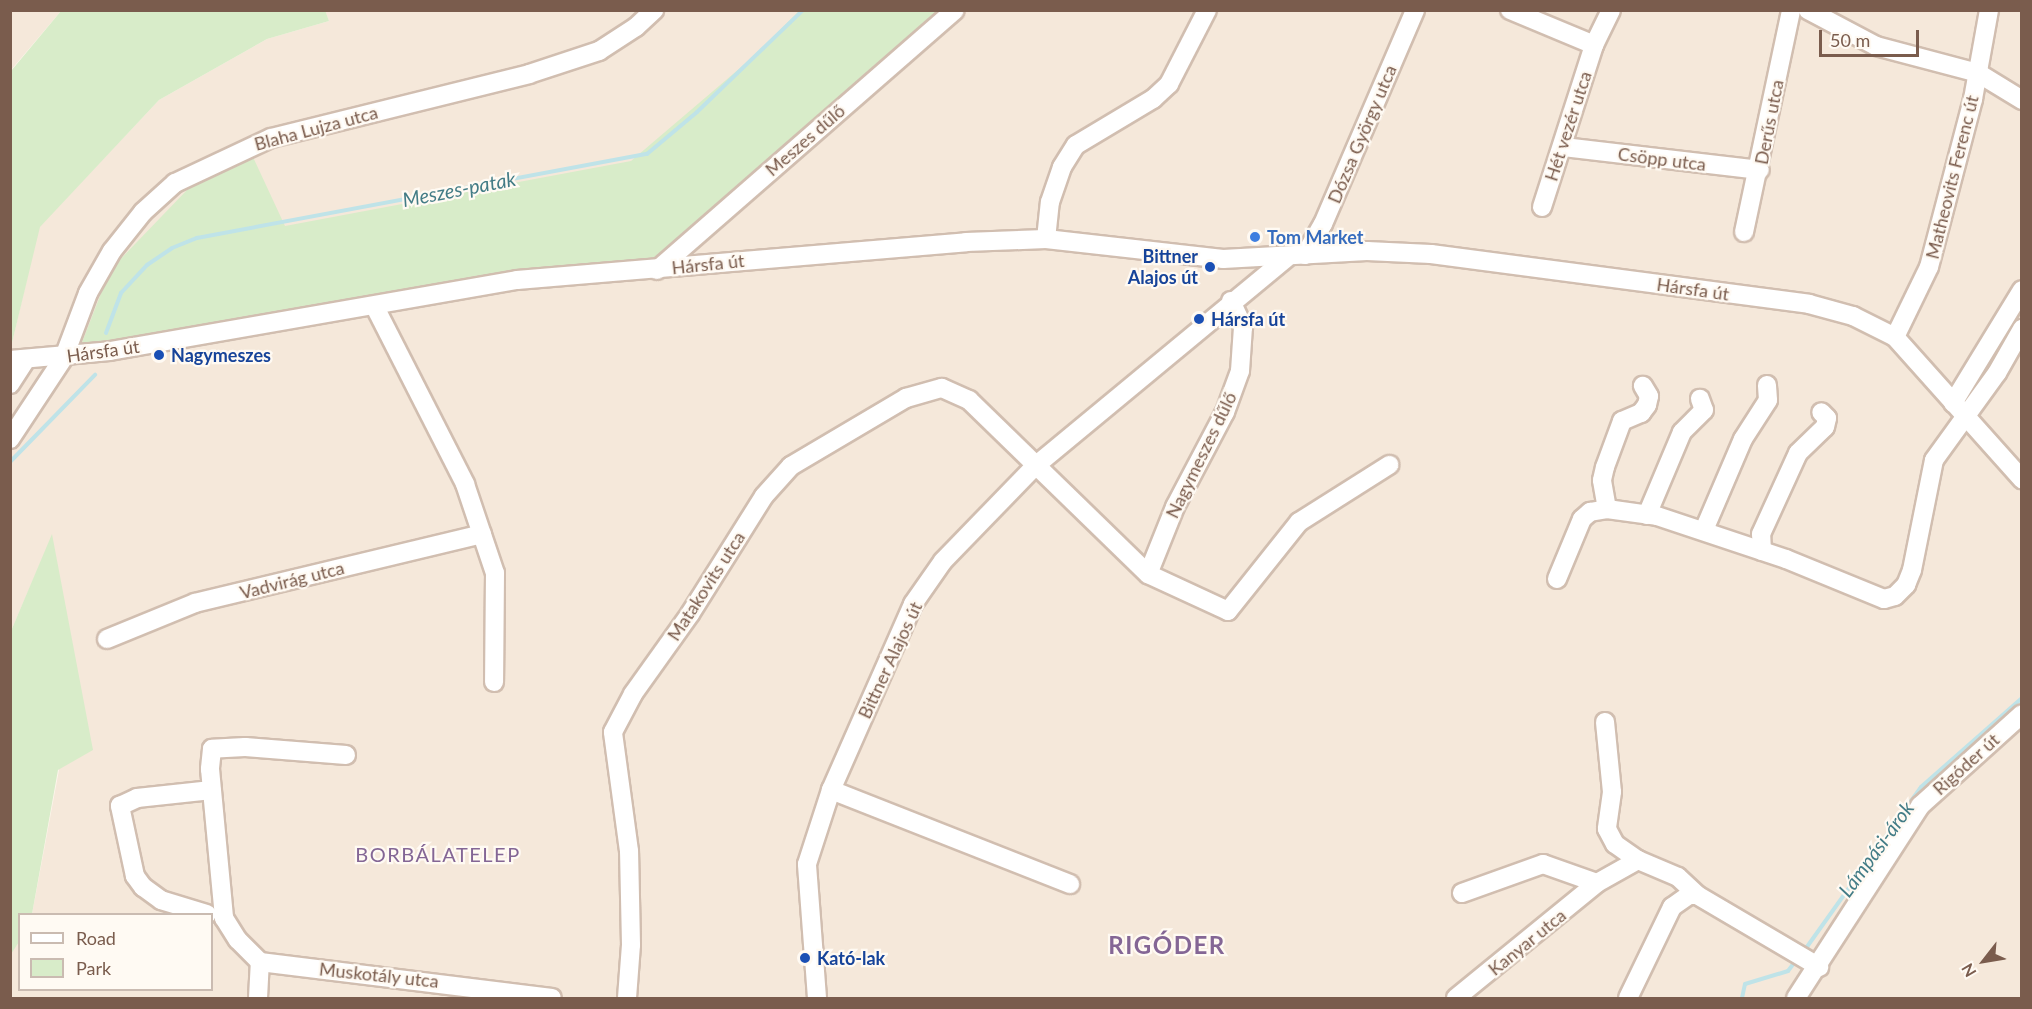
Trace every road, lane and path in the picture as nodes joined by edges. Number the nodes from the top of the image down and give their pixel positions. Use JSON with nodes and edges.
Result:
{"nodes":[{"id":1,"x":654,"y":10,"type":"edge"},
{"id":2,"x":955,"y":10,"type":"edge"},
{"id":3,"x":1207,"y":10,"type":"edge"},
{"id":4,"x":1415,"y":10,"type":"edge"},
{"id":5,"x":1510,"y":10,"type":"edge"},
{"id":6,"x":1611,"y":10,"type":"edge"},
{"id":7,"x":1791,"y":10,"type":"edge"},
{"id":8,"x":1808,"y":10,"type":"edge"},
{"id":9,"x":1989,"y":10,"type":"edge"},
{"id":10,"x":1594,"y":45,"type":"junction"},
{"id":11,"x":1978,"y":73,"type":"junction"},
{"id":12,"x":2022,"y":100,"type":"edge"},
{"id":13,"x":1564,"y":147,"type":"junction"},
{"id":14,"x":1760,"y":170,"type":"junction"},
{"id":15,"x":1542,"y":207,"type":"dead end"},
{"id":16,"x":1744,"y":232,"type":"dead end"},
{"id":17,"x":1046,"y":239,"type":"junction"},
{"id":18,"x":1296,"y":256,"type":"junction"},
{"id":19,"x":657,"y":270,"type":"junction"},
{"id":20,"x":2022,"y":290,"type":"edge"},
{"id":21,"x":1231,"y":301,"type":"junction"},
{"id":22,"x":375,"y":307,"type":"junction"},
{"id":23,"x":2022,"y":329,"type":"edge"},
{"id":24,"x":1895,"y":337,"type":"junction"},
{"id":25,"x":64,"y":357,"type":"junction"},
{"id":26,"x":18,"y":361,"type":"edge"},
{"id":27,"x":10,"y":384,"type":"edge"},
{"id":28,"x":1767,"y":385,"type":"dead end"},
{"id":29,"x":1643,"y":386,"type":"dead end"},
{"id":30,"x":1700,"y":399,"type":"dead end"},
{"id":31,"x":1959,"y":410,"type":"junction"},
{"id":32,"x":1821,"y":412,"type":"dead end"},
{"id":33,"x":10,"y":439,"type":"edge"},
{"id":34,"x":1389,"y":465,"type":"dead end"},
{"id":35,"x":1034,"y":467,"type":"junction"},
{"id":36,"x":2022,"y":479,"type":"edge"},
{"id":37,"x":1607,"y":509,"type":"junction"},
{"id":38,"x":1647,"y":514,"type":"junction"},
{"id":39,"x":1704,"y":530,"type":"junction"},
{"id":40,"x":482,"y":534,"type":"junction"},
{"id":41,"x":1762,"y":551,"type":"junction"},
{"id":42,"x":1148,"y":574,"type":"junction"},
{"id":43,"x":1557,"y":579,"type":"dead end"},
{"id":44,"x":107,"y":639,"type":"dead end"},
{"id":45,"x":494,"y":682,"type":"dead end"},
{"id":46,"x":2022,"y":714,"type":"edge"},
{"id":47,"x":1605,"y":722,"type":"dead end"},
{"id":48,"x":346,"y":755,"type":"dead end"},
{"id":49,"x":212,"y":790,"type":"junction"},
{"id":50,"x":831,"y":790,"type":"junction"},
{"id":51,"x":1638,"y":860,"type":"junction"},
{"id":52,"x":1070,"y":884,"type":"dead end"},
{"id":53,"x":1597,"y":884,"type":"junction"},
{"id":54,"x":1462,"y":893,"type":"dead end"},
{"id":55,"x":1697,"y":895,"type":"junction"},
{"id":56,"x":201,"y":913,"type":"edge"},
{"id":57,"x":219,"y":918,"type":"edge"},
{"id":58,"x":1805,"y":961,"type":"junction"},
{"id":59,"x":260,"y":962,"type":"junction"},
{"id":60,"x":258,"y":999,"type":"edge"},
{"id":61,"x":552,"y":999,"type":"edge"},
{"id":62,"x":627,"y":999,"type":"edge"},
{"id":63,"x":817,"y":999,"type":"edge"},
{"id":64,"x":1456,"y":999,"type":"edge"},
{"id":65,"x":1628,"y":999,"type":"edge"},
{"id":66,"x":1796,"y":999,"type":"edge"}],
"edges":[{"from":1,"to":25,"type":"street","name":"Blaha Lujza utca"},
{"from":2,"to":19,"type":"street","name":"Meszes dűlő"},
{"from":3,"to":17,"type":"street"},
{"from":4,"to":18,"type":"street","name":"Dózsa György utca"},
{"from":5,"to":10,"type":"street"},
{"from":6,"to":10,"type":"street","name":"Hét vezér utca"},
{"from":7,"to":14,"type":"street","name":"Derűs utca"},
{"from":8,"to":11,"type":"street"},
{"from":9,"to":11,"type":"street","name":"Matheovits Ferenc út"},
{"from":10,"to":13,"type":"street","name":"Hét vezér utca"},
{"from":11,"to":12,"type":"street"},
{"from":11,"to":24,"type":"street","name":"Matheovits Ferenc út"},
{"from":13,"to":14,"type":"street","name":"Csöpp utca"},
{"from":13,"to":15,"type":"street","name":"Hét vezér utca"},
{"from":14,"to":16,"type":"street","name":"Derűs utca"},
{"from":17,"to":18,"type":"street","name":"Hársfa út"},
{"from":17,"to":19,"type":"street","name":"Hársfa út"},
{"from":18,"to":21,"type":"street","name":"Bittner Alajos út"},
{"from":18,"to":24,"type":"street","name":"Hársfa út"},
{"from":19,"to":22,"type":"street","name":"Hársfa út"},
{"from":20,"to":31,"type":"street"},
{"from":21,"to":35,"type":"street","name":"Bittner Alajos út"},
{"from":21,"to":42,"type":"street","name":"Nagymeszes dűlő"},
{"from":22,"to":25,"type":"street","name":"Hársfa út"},
{"from":22,"to":40,"type":"street"},
{"from":23,"to":31,"type":"street"},
{"from":24,"to":31,"type":"street","name":"Hársfa út"},
{"from":25,"to":26,"type":"street","name":"Hársfa út"},
{"from":25,"to":33,"type":"street","name":"Blaha Lujza utca"},
{"from":26,"to":27,"type":"street"},
{"from":28,"to":39,"type":"street"},
{"from":29,"to":37,"type":"street"},
{"from":30,"to":38,"type":"street"},
{"from":31,"to":36,"type":"street","name":"Hársfa út"},
{"from":31,"to":41,"type":"street"},
{"from":32,"to":41,"type":"street"},
{"from":34,"to":42,"type":"street"},
{"from":35,"to":42,"type":"street"},
{"from":35,"to":50,"type":"street","name":"Bittner Alajos út"},
{"from":35,"to":62,"type":"street","name":"Matakovits utca"},
{"from":37,"to":38,"type":"street"},
{"from":37,"to":43,"type":"street"},
{"from":38,"to":39,"type":"street"},
{"from":39,"to":41,"type":"street"},
{"from":40,"to":44,"type":"street","name":"Vadvirág utca"},
{"from":40,"to":45,"type":"street"},
{"from":46,"to":58,"type":"street","name":"Rigóder út"},
{"from":47,"to":51,"type":"street"},
{"from":48,"to":49,"type":"street"},
{"from":49,"to":56,"type":"street"},
{"from":49,"to":57,"type":"street"},
{"from":50,"to":52,"type":"street"},
{"from":50,"to":63,"type":"street","name":"Bittner Alajos út"},
{"from":51,"to":53,"type":"street","name":"Kanyar utca"},
{"from":51,"to":55,"type":"street"},
{"from":53,"to":54,"type":"street"},
{"from":53,"to":64,"type":"street","name":"Kanyar utca"},
{"from":55,"to":58,"type":"street"},
{"from":55,"to":65,"type":"street"},
{"from":57,"to":59,"type":"street"},
{"from":58,"to":66,"type":"street","name":"Rigóder út"},
{"from":59,"to":60,"type":"street"},
{"from":59,"to":61,"type":"street","name":"Muskotály utca"}]}
